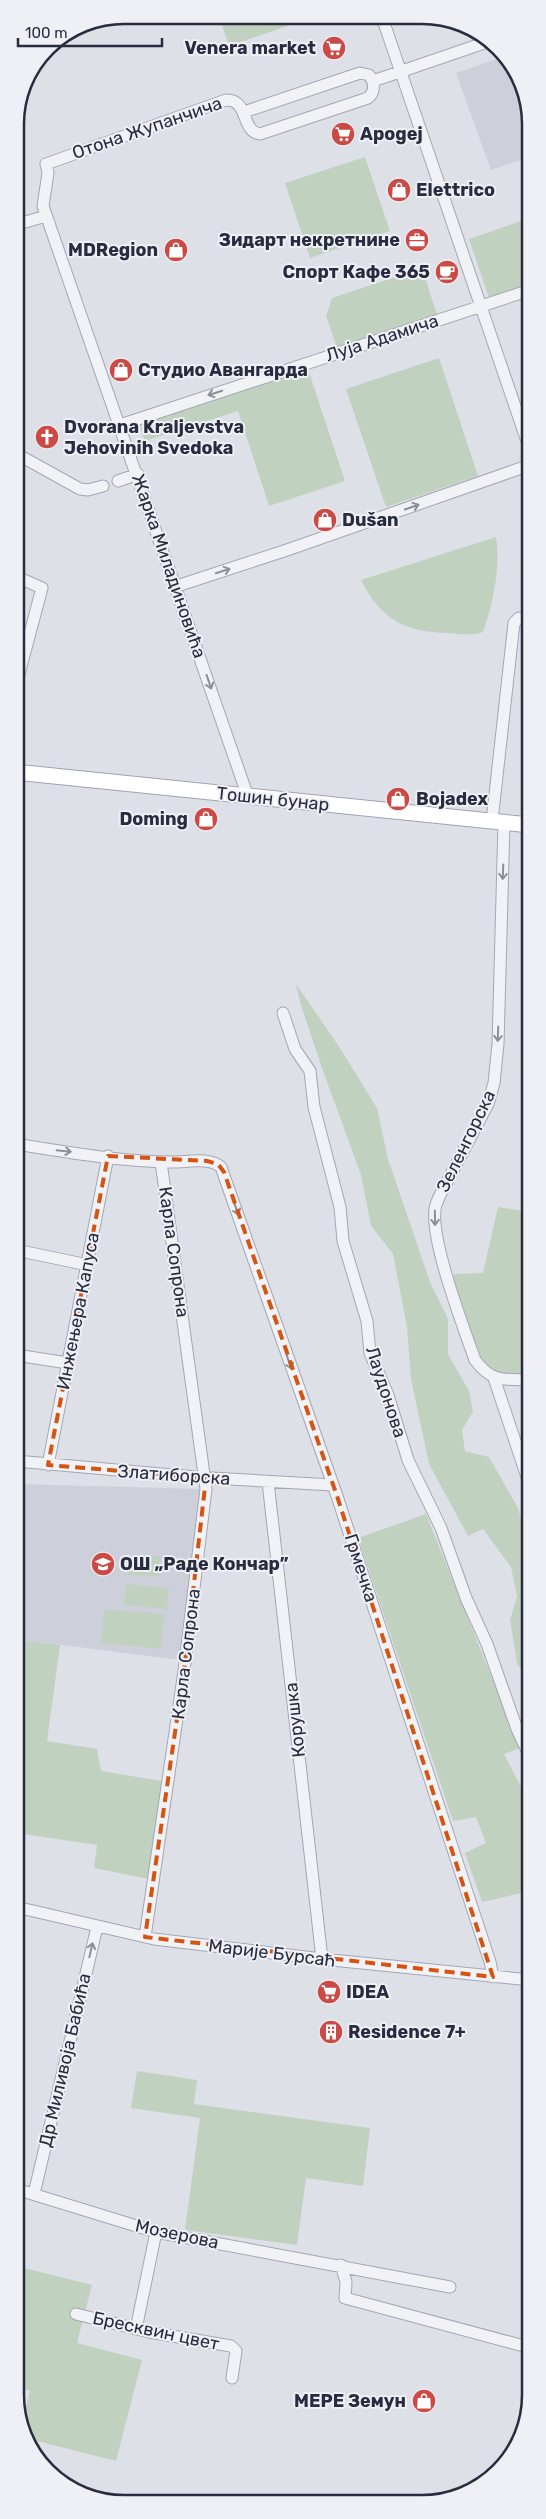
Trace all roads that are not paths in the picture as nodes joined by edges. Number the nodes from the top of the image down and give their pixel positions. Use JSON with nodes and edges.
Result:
{"nodes":[{"id":1,"x":384,"y":24,"type":"edge"},
{"id":2,"x":482,"y":44,"type":"edge"},
{"id":3,"x":401,"y":72,"type":"junction"},
{"id":4,"x":373,"y":81,"type":"junction"},
{"id":5,"x":244,"y":112,"type":"junction"},
{"id":6,"x":46,"y":164,"type":"joint"},
{"id":7,"x":46,"y":216,"type":"junction"},
{"id":8,"x":24,"y":222,"type":"edge"},
{"id":9,"x":522,"y":293,"type":"edge"},
{"id":10,"x":481,"y":306,"type":"junction"},
{"id":11,"x":120,"y":425,"type":"junction"},
{"id":12,"x":522,"y":426,"type":"edge"},
{"id":13,"x":24,"y":458,"type":"edge"},
{"id":14,"x":522,"y":468,"type":"edge"},
{"id":15,"x":138,"y":474,"type":"junction"},
{"id":16,"x":118,"y":481,"type":"dead end"},
{"id":17,"x":103,"y":486,"type":"dead end"},
{"id":18,"x":24,"y":580,"type":"edge"},
{"id":19,"x":176,"y":586,"type":"junction"},
{"id":20,"x":522,"y":618,"type":"edge"},
{"id":21,"x":24,"y":653,"type":"edge"},
{"id":22,"x":24,"y":773,"type":"edge"},
{"id":23,"x":248,"y":797,"type":"junction"},
{"id":24,"x":498,"y":822,"type":"junction"},
{"id":25,"x":522,"y":824,"type":"edge"},
{"id":26,"x":283,"y":1013,"type":"dead end"},
{"id":27,"x":24,"y":1145,"type":"edge"},
{"id":28,"x":108,"y":1156,"type":"junction"},
{"id":29,"x":161,"y":1162,"type":"junction"},
{"id":30,"x":24,"y":1252,"type":"edge"},
{"id":31,"x":88,"y":1265,"type":"junction"},
{"id":32,"x":24,"y":1356,"type":"edge"},
{"id":33,"x":68,"y":1363,"type":"junction"},
{"id":34,"x":494,"y":1378,"type":"junction"},
{"id":35,"x":522,"y":1380,"type":"edge"},
{"id":36,"x":24,"y":1462,"type":"edge"},
{"id":37,"x":522,"y":1464,"type":"edge"},
{"id":38,"x":48,"y":1465,"type":"junction"},
{"id":39,"x":205,"y":1478,"type":"junction"},
{"id":40,"x":268,"y":1482,"type":"junction"},
{"id":41,"x":332,"y":1485,"type":"junction"},
{"id":42,"x":522,"y":1740,"type":"edge"},
{"id":43,"x":24,"y":1909,"type":"edge"},
{"id":44,"x":97,"y":1927,"type":"junction"},
{"id":45,"x":145,"y":1937,"type":"junction"},
{"id":46,"x":322,"y":1959,"type":"junction"},
{"id":47,"x":493,"y":1977,"type":"junction"},
{"id":48,"x":522,"y":1979,"type":"edge"},
{"id":49,"x":24,"y":2191,"type":"edge"},
{"id":50,"x":34,"y":2194,"type":"junction"},
{"id":51,"x":156,"y":2232,"type":"junction"},
{"id":52,"x":341,"y":2265,"type":"junction"},
{"id":53,"x":450,"y":2286,"type":"dead end"},
{"id":54,"x":76,"y":2314,"type":"dead end"},
{"id":55,"x":136,"y":2330,"type":"junction"},
{"id":56,"x":522,"y":2346,"type":"edge"},
{"id":57,"x":232,"y":2378,"type":"dead end"}],
"edges":[{"from":1,"to":3,"type":"street"},
{"from":2,"to":3,"type":"street"},
{"from":3,"to":4,"type":"street"},
{"from":3,"to":10,"type":"street"},
{"from":4,"to":5,"type":"street","name":"Отона Жупанчича"},
{"from":4,"to":5,"type":"street","name":"Отона Жупанчича"},
{"from":5,"to":6,"type":"street","name":"Отона Жупанчича"},
{"from":6,"to":7,"type":"street","name":"Жарка Миладиновића"},
{"from":7,"to":8,"type":"street"},
{"from":7,"to":11,"type":"street","name":"Жарка Миладиновића"},
{"from":9,"to":10,"type":"street","name":"Луја Адамича"},
{"from":10,"to":11,"type":"street","name":"Луја Адамича","one_way":true},
{"from":10,"to":12,"type":"street"},
{"from":11,"to":15,"type":"street","name":"Жарка Миладиновића"},
{"from":13,"to":17,"type":"street"},
{"from":19,"to":14,"type":"street","one_way":true},
{"from":15,"to":16,"type":"street"},
{"from":15,"to":19,"type":"street","name":"Жарка Миладиновића"},
{"from":18,"to":21,"type":"street"},
{"from":19,"to":23,"type":"street","name":"Жарка Миладиновића","one_way":true},
{"from":20,"to":24,"type":"street","name":"Зеленгорска"},
{"from":22,"to":23,"type":"main road","name":"Тошин бунар"},
{"from":23,"to":24,"type":"main road","name":"Тошин бунар"},
{"from":24,"to":25,"type":"main road","name":"Тошин бунар"},
{"from":24,"to":34,"type":"street","name":"Зеленгорска","one_way":true},
{"from":26,"to":42,"type":"street","name":"Лаудонова"},
{"from":27,"to":28,"type":"street","one_way":true},
{"from":28,"to":29,"type":"street"},
{"from":28,"to":31,"type":"street","name":"Инжењера Капуса"},
{"from":29,"to":39,"type":"street","name":"Карла Сопрона"},
{"from":29,"to":41,"type":"street","name":"Грмечка","one_way":true},
{"from":30,"to":31,"type":"street"},
{"from":31,"to":33,"type":"street","name":"Инжењера Капуса"},
{"from":32,"to":33,"type":"street"},
{"from":33,"to":38,"type":"street","name":"Инжењера Капуса"},
{"from":34,"to":35,"type":"street"},
{"from":34,"to":37,"type":"street"},
{"from":36,"to":38,"type":"street","name":"Златиборска"},
{"from":38,"to":39,"type":"street","name":"Златиборска"},
{"from":39,"to":40,"type":"street","name":"Златиборска"},
{"from":39,"to":45,"type":"street","name":"Карла Сопрона"},
{"from":40,"to":41,"type":"street","name":"Златиборска"},
{"from":40,"to":46,"type":"street","name":"Корушка"},
{"from":41,"to":47,"type":"street","name":"Грмечка"},
{"from":43,"to":44,"type":"street","name":"Марије Бурсаћ"},
{"from":44,"to":45,"type":"street","name":"Марије Бурсаћ"},
{"from":50,"to":44,"type":"street","name":"Др Миливоја Бабића","one_way":true},
{"from":45,"to":46,"type":"street","name":"Марије Бурсаћ"},
{"from":46,"to":47,"type":"street","name":"Марије Бурсаћ"},
{"from":47,"to":48,"type":"street","name":"Марије Бурсаћ"},
{"from":49,"to":50,"type":"street","name":"Мозерова"},
{"from":50,"to":51,"type":"street","name":"Мозерова"},
{"from":51,"to":52,"type":"street","name":"Мозерова"},
{"from":51,"to":55,"type":"street"},
{"from":52,"to":53,"type":"street","name":"Мозерова"},
{"from":52,"to":56,"type":"street"},
{"from":54,"to":55,"type":"street","name":"Бресквин цвет"},
{"from":55,"to":57,"type":"street","name":"Бресквин цвет"}]}
